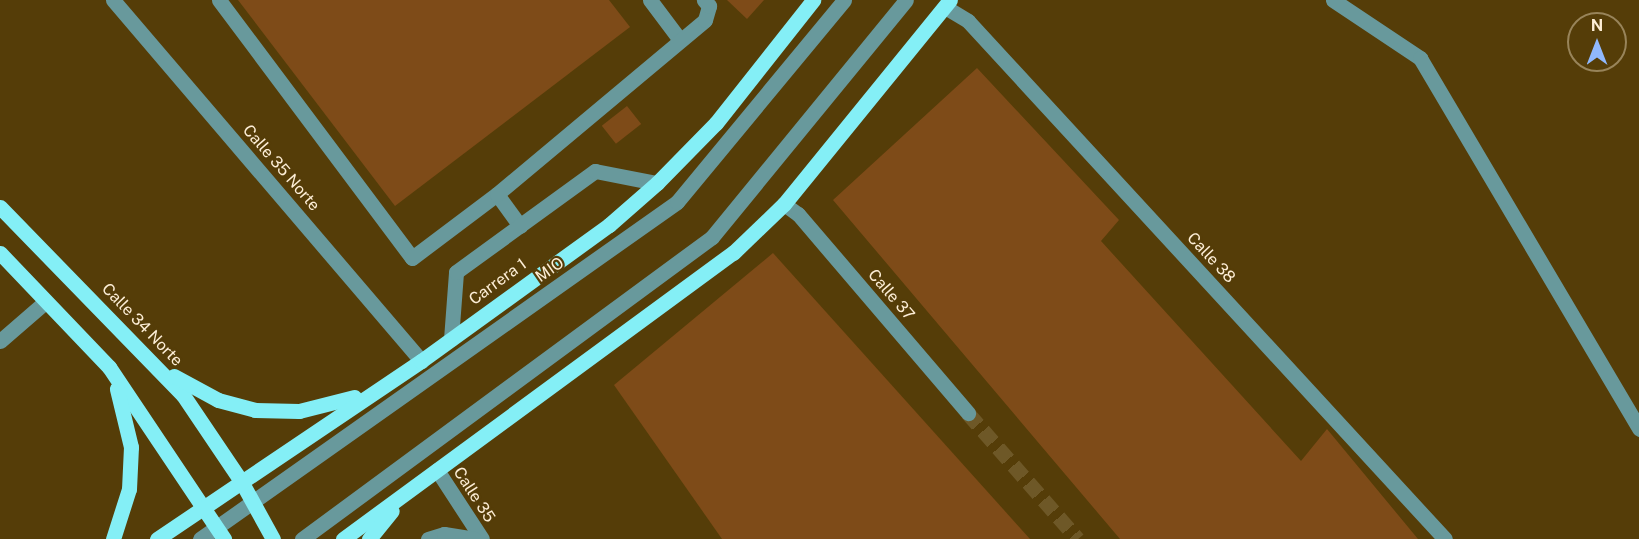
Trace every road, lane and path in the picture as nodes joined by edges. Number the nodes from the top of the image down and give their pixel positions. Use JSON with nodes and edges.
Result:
{"nodes":[{"id":1,"x":112,"y":0,"type":"edge"},
{"id":2,"x":219,"y":0,"type":"edge"},
{"id":3,"x":650,"y":0,"type":"edge"},
{"id":4,"x":704,"y":0,"type":"edge"},
{"id":5,"x":813,"y":0,"type":"edge"},
{"id":6,"x":844,"y":0,"type":"edge"},
{"id":7,"x":906,"y":0,"type":"edge"},
{"id":8,"x":1333,"y":0,"type":"edge"},
{"id":9,"x":947,"y":4,"type":"edge"},
{"id":10,"x":680,"y":40,"type":"junction"},
{"id":11,"x":657,"y":183,"type":"junction"},
{"id":12,"x":497,"y":194,"type":"junction"},
{"id":13,"x":784,"y":204,"type":"junction"},
{"id":14,"x":0,"y":207,"type":"edge"},
{"id":15,"x":520,"y":226,"type":"junction"},
{"id":16,"x":0,"y":253,"type":"edge"},
{"id":17,"x":45,"y":302,"type":"junction"},
{"id":18,"x":451,"y":339,"type":"junction"},
{"id":19,"x":0,"y":341,"type":"edge"},
{"id":20,"x":153,"y":360,"type":"junction"},
{"id":21,"x":421,"y":361,"type":"junction"},
{"id":22,"x":109,"y":367,"type":"junction"},
{"id":23,"x":381,"y":385,"type":"junction"},
{"id":24,"x":968,"y":413,"type":"tunnel mouth"},
{"id":25,"x":1639,"y":429,"type":"edge"},
{"id":26,"x":437,"y":470,"type":"junction"},
{"id":27,"x":241,"y":481,"type":"junction"},
{"id":28,"x":414,"y":487,"type":"junction"},
{"id":29,"x":253,"y":502,"type":"junction"},
{"id":30,"x":204,"y":507,"type":"junction"},
{"id":31,"x":221,"y":533,"type":"edge"},
{"id":32,"x":113,"y":539,"type":"edge"},
{"id":33,"x":157,"y":539,"type":"edge"},
{"id":34,"x":200,"y":539,"type":"edge"},
{"id":35,"x":273,"y":539,"type":"edge"},
{"id":36,"x":302,"y":539,"type":"edge"},
{"id":37,"x":343,"y":539,"type":"edge"},
{"id":38,"x":369,"y":539,"type":"edge"},
{"id":39,"x":428,"y":539,"type":"edge"},
{"id":40,"x":474,"y":539,"type":"edge"},
{"id":41,"x":482,"y":539,"type":"edge"},
{"id":42,"x":1445,"y":539,"type":"edge"}],
"edges":[{"from":1,"to":21,"type":"street","name":"Calle 35 Norte"},
{"from":2,"to":12,"type":"street"},
{"from":3,"to":10,"type":"street"},
{"from":4,"to":10,"type":"street"},
{"from":5,"to":11,"type":"main road","name":"Carrera 1"},
{"from":6,"to":29,"type":"street","name":"MIO"},
{"from":7,"to":36,"type":"street"},
{"from":8,"to":25,"type":"street"},
{"from":9,"to":13,"type":"main road"},
{"from":9,"to":42,"type":"street","name":"Calle 38"},
{"from":10,"to":12,"type":"street"},
{"from":11,"to":15,"type":"street"},
{"from":11,"to":18,"type":"main road","name":"Carrera 1"},
{"from":12,"to":15,"type":"street"},
{"from":13,"to":24,"type":"street","name":"Calle 37"},
{"from":13,"to":26,"type":"main road"},
{"from":14,"to":20,"type":"main road","name":"Calle 34 Norte"},
{"from":15,"to":18,"type":"street"},
{"from":16,"to":17,"type":"main road"},
{"from":17,"to":19,"type":"street"},
{"from":17,"to":22,"type":"main road"},
{"from":18,"to":21,"type":"main road","name":"Carrera 1"},
{"from":20,"to":23,"type":"main road"},
{"from":20,"to":27,"type":"main road","name":"Calle 34 Norte"},
{"from":21,"to":23,"type":"main road","name":"Carrera 1"},
{"from":22,"to":30,"type":"main road"},
{"from":22,"to":32,"type":"main road"},
{"from":23,"to":27,"type":"main road","name":"Carrera 1"},
{"from":26,"to":28,"type":"main road"},
{"from":26,"to":41,"type":"street","name":"Calle 35"},
{"from":27,"to":29,"type":"main road","name":"Calle 34 Norte"},
{"from":27,"to":30,"type":"main road","name":"Carrera 1"},
{"from":28,"to":37,"type":"main road"},
{"from":28,"to":38,"type":"main road"},
{"from":29,"to":31,"type":"street","name":"MIO"},
{"from":29,"to":35,"type":"main road","name":"Calle 34 Norte"},
{"from":30,"to":31,"type":"main road"},
{"from":30,"to":33,"type":"main road","name":"Carrera 1"},
{"from":31,"to":34,"type":"street","name":"MIO"},
{"from":39,"to":40,"type":"street"}]}
